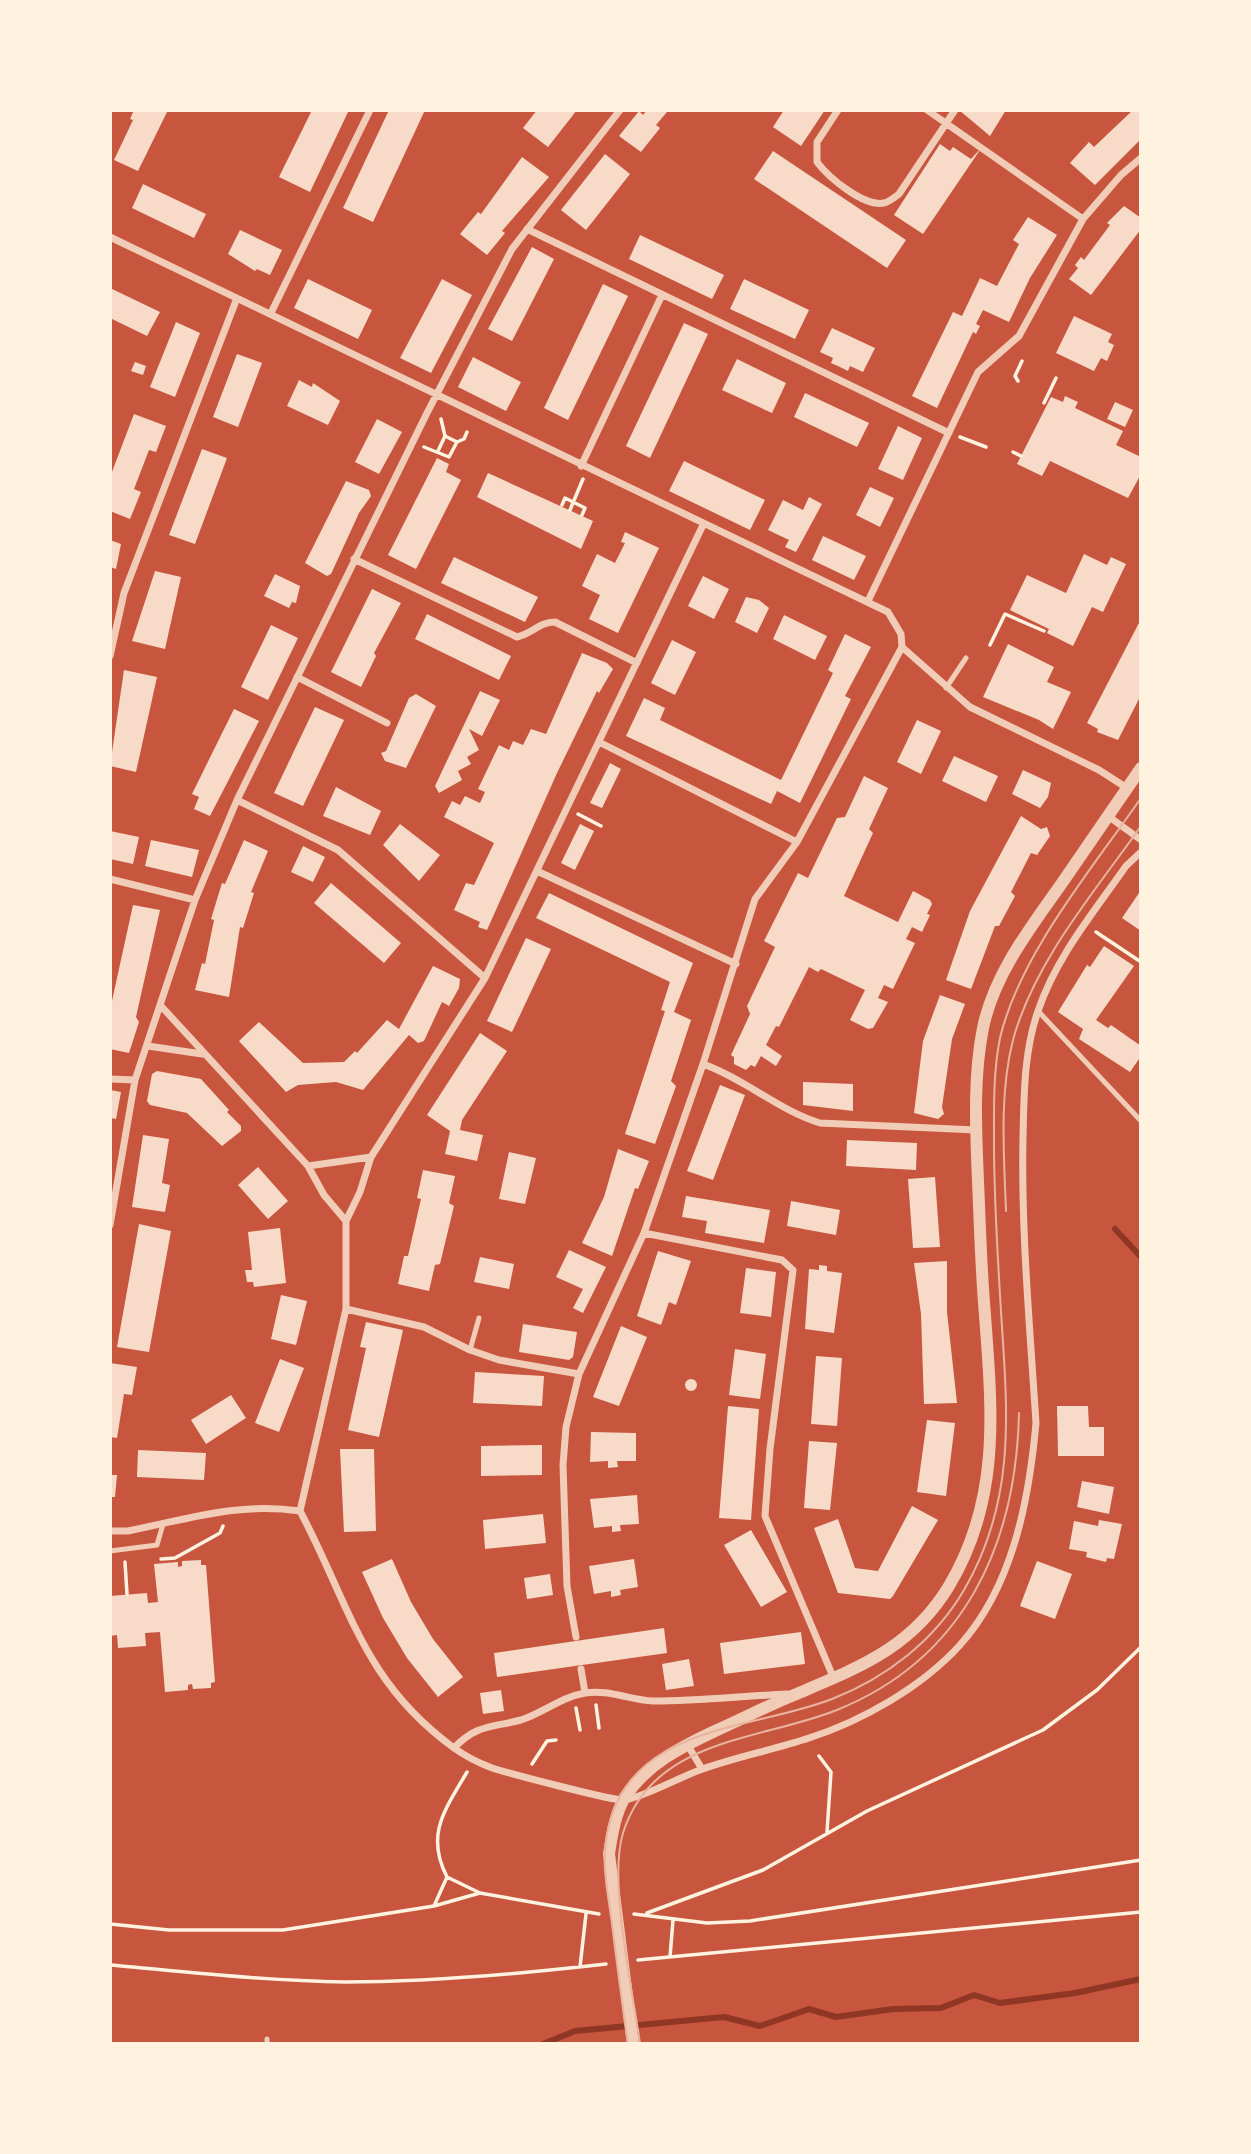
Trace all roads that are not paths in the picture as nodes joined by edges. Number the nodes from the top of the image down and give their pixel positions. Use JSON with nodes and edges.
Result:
{"nodes":[{"id":1,"x":370,"y":110,"type":"edge"},
{"id":2,"x":620,"y":110,"type":"edge"},
{"id":3,"x":838,"y":110,"type":"edge"},
{"id":4,"x":927,"y":110,"type":"edge"},
{"id":5,"x":955,"y":110,"type":"edge"},
{"id":6,"x":946,"y":124,"type":"junction"},
{"id":7,"x":1141,"y":158,"type":"edge"},
{"id":8,"x":1083,"y":219,"type":"junction"},
{"id":9,"x":527,"y":229,"type":"junction"},
{"id":10,"x":110,"y":237,"type":"edge"},
{"id":11,"x":662,"y":295,"type":"junction"},
{"id":12,"x":237,"y":298,"type":"junction"},
{"id":13,"x":271,"y":313,"type":"junction"},
{"id":14,"x":436,"y":396,"type":"junction"},
{"id":15,"x":949,"y":433,"type":"junction"},
{"id":16,"x":584,"y":468,"type":"junction"},
{"id":17,"x":703,"y":525,"type":"junction"},
{"id":18,"x":354,"y":559,"type":"junction"},
{"id":19,"x":868,"y":601,"type":"junction"},
{"id":20,"x":902,"y":648,"type":"junction"},
{"id":21,"x":110,"y":656,"type":"edge"},
{"id":22,"x":966,"y":657,"type":"dead end"},
{"id":23,"x":637,"y":663,"type":"junction"},
{"id":24,"x":297,"y":677,"type":"junction"},
{"id":25,"x":946,"y":688,"type":"junction"},
{"id":26,"x":387,"y":723,"type":"dead end"},
{"id":27,"x":599,"y":742,"type":"junction"},
{"id":28,"x":1141,"y":768,"type":"edge"},
{"id":29,"x":1127,"y":788,"type":"junction"},
{"id":30,"x":237,"y":800,"type":"junction"},
{"id":31,"x":1107,"y":815,"type":"junction"},
{"id":32,"x":1141,"y":840,"type":"edge"},
{"id":33,"x":797,"y":842,"type":"junction"},
{"id":34,"x":1141,"y":852,"type":"edge"},
{"id":35,"x":537,"y":871,"type":"junction"},
{"id":36,"x":110,"y":879,"type":"edge"},
{"id":37,"x":195,"y":900,"type":"junction"},
{"id":38,"x":736,"y":964,"type":"junction"},
{"id":39,"x":485,"y":978,"type":"junction"},
{"id":40,"x":161,"y":1006,"type":"junction"},
{"id":41,"x":1038,"y":1011,"type":"junction"},
{"id":42,"x":148,"y":1046,"type":"junction"},
{"id":43,"x":202,"y":1054,"type":"junction"},
{"id":44,"x":703,"y":1064,"type":"junction"},
{"id":45,"x":110,"y":1079,"type":"edge"},
{"id":46,"x":135,"y":1080,"type":"junction"},
{"id":47,"x":1141,"y":1121,"type":"edge"},
{"id":48,"x":976,"y":1130,"type":"junction"},
{"id":49,"x":371,"y":1157,"type":"junction"},
{"id":50,"x":308,"y":1166,"type":"junction"},
{"id":51,"x":346,"y":1221,"type":"junction"},
{"id":52,"x":110,"y":1224,"type":"edge"},
{"id":53,"x":643,"y":1234,"type":"junction"},
{"id":54,"x":346,"y":1309,"type":"junction"},
{"id":55,"x":478,"y":1318,"type":"dead end"},
{"id":56,"x":470,"y":1350,"type":"junction"},
{"id":57,"x":579,"y":1374,"type":"junction"},
{"id":58,"x":300,"y":1511,"type":"junction"},
{"id":59,"x":163,"y":1524,"type":"junction"},
{"id":60,"x":110,"y":1531,"type":"edge"},
{"id":61,"x":110,"y":1551,"type":"edge"},
{"id":62,"x":576,"y":1637,"type":"dead end"},
{"id":63,"x":581,"y":1669,"type":"dead end"},
{"id":64,"x":834,"y":1680,"type":"junction"},
{"id":65,"x":585,"y":1693,"type":"junction"},
{"id":66,"x":795,"y":1694,"type":"junction"},
{"id":67,"x":687,"y":1744,"type":"junction"},
{"id":68,"x":454,"y":1748,"type":"junction"},
{"id":69,"x":702,"y":1769,"type":"junction"},
{"id":70,"x":623,"y":1800,"type":"junction"},
{"id":71,"x":633,"y":2044,"type":"edge"}],
"edges":[{"from":1,"to":13,"type":"street"},
{"from":2,"to":9,"type":"street"},
{"from":3,"to":6,"type":"street"},
{"from":4,"to":6,"type":"street"},
{"from":5,"to":6,"type":"street"},
{"from":6,"to":8,"type":"street"},
{"from":7,"to":8,"type":"street"},
{"from":8,"to":15,"type":"street"},
{"from":9,"to":11,"type":"street"},
{"from":9,"to":14,"type":"street"},
{"from":10,"to":12,"type":"street"},
{"from":11,"to":15,"type":"street"},
{"from":11,"to":16,"type":"street"},
{"from":12,"to":13,"type":"street"},
{"from":12,"to":21,"type":"street"},
{"from":13,"to":14,"type":"street"},
{"from":14,"to":16,"type":"street"},
{"from":14,"to":18,"type":"street"},
{"from":15,"to":19,"type":"street"},
{"from":16,"to":17,"type":"street"},
{"from":17,"to":19,"type":"street"},
{"from":17,"to":23,"type":"street"},
{"from":18,"to":23,"type":"street"},
{"from":18,"to":24,"type":"street"},
{"from":19,"to":20,"type":"street"},
{"from":20,"to":25,"type":"street"},
{"from":20,"to":33,"type":"street"},
{"from":22,"to":25,"type":"lane"},
{"from":23,"to":27,"type":"street"},
{"from":24,"to":26,"type":"street"},
{"from":24,"to":30,"type":"street"},
{"from":25,"to":29,"type":"street"},
{"from":27,"to":33,"type":"street"},
{"from":27,"to":35,"type":"street"},
{"from":28,"to":29,"type":"street"},
{"from":29,"to":31,"type":"street"},
{"from":30,"to":37,"type":"street"},
{"from":30,"to":39,"type":"street"},
{"from":31,"to":32,"type":"street"},
{"from":31,"to":48,"type":"street"},
{"from":33,"to":38,"type":"street"},
{"from":34,"to":41,"type":"street"},
{"from":35,"to":38,"type":"street"},
{"from":35,"to":39,"type":"street"},
{"from":36,"to":37,"type":"street"},
{"from":37,"to":40,"type":"street"},
{"from":38,"to":44,"type":"street"},
{"from":39,"to":49,"type":"street"},
{"from":40,"to":42,"type":"street"},
{"from":40,"to":43,"type":"street"},
{"from":41,"to":47,"type":"lane"},
{"from":41,"to":69,"type":"street"},
{"from":42,"to":43,"type":"street"},
{"from":42,"to":46,"type":"street"},
{"from":43,"to":50,"type":"street"},
{"from":44,"to":48,"type":"street"},
{"from":44,"to":53,"type":"street"},
{"from":45,"to":46,"type":"street"},
{"from":46,"to":52,"type":"street"},
{"from":48,"to":64,"type":"street"},
{"from":49,"to":50,"type":"street"},
{"from":49,"to":51,"type":"street"},
{"from":50,"to":51,"type":"street"},
{"from":51,"to":54,"type":"street"},
{"from":53,"to":57,"type":"street"},
{"from":53,"to":64,"type":"street"},
{"from":54,"to":56,"type":"street"},
{"from":54,"to":58,"type":"street"},
{"from":55,"to":56,"type":"lane"},
{"from":56,"to":57,"type":"street"},
{"from":57,"to":62,"type":"street"},
{"from":58,"to":59,"type":"street"},
{"from":58,"to":68,"type":"street"},
{"from":59,"to":60,"type":"street"},
{"from":59,"to":61,"type":"lane"},
{"from":63,"to":65,"type":"street"},
{"from":64,"to":66,"type":"street"},
{"from":65,"to":66,"type":"street"},
{"from":65,"to":68,"type":"street"},
{"from":66,"to":67,"type":"street"},
{"from":67,"to":69,"type":"street"},
{"from":67,"to":70,"type":"street"},
{"from":68,"to":70,"type":"street"},
{"from":69,"to":70,"type":"street"},
{"from":70,"to":71,"type":"street"}]}
